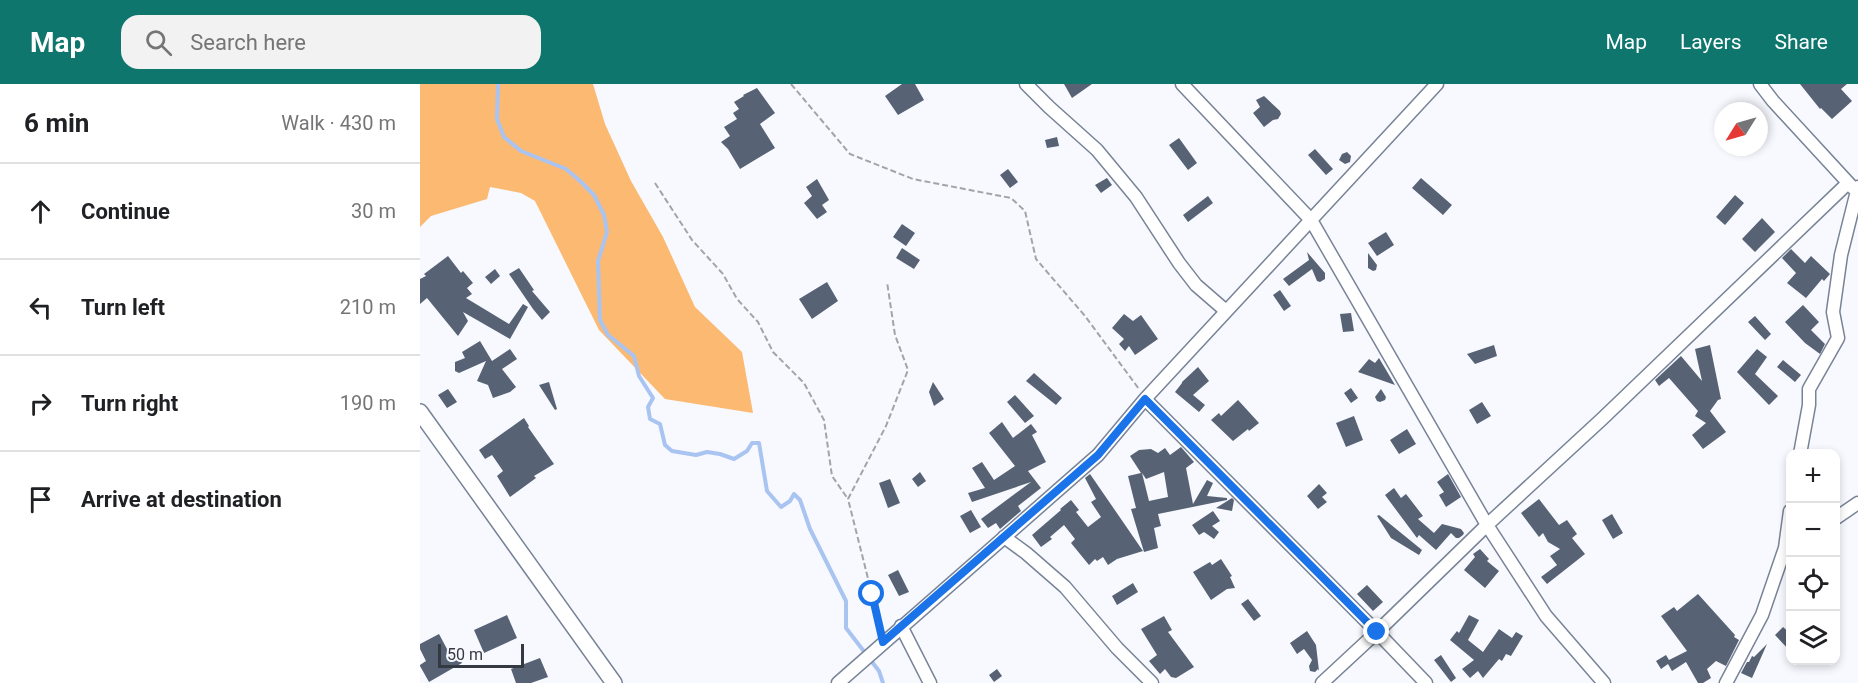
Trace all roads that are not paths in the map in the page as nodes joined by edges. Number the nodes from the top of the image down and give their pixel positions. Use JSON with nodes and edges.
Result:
{"nodes":[{"id":1,"x":1026,"y":84,"type":"edge"},
{"id":2,"x":1182,"y":84,"type":"edge"},
{"id":3,"x":1437,"y":84,"type":"edge"},
{"id":4,"x":1760,"y":84,"type":"edge"},
{"id":5,"x":1855,"y":189,"type":"edge"},
{"id":6,"x":1311,"y":220,"type":"junction"},
{"id":7,"x":1226,"y":311,"type":"junction"},
{"id":8,"x":1145,"y":399,"type":"junction"},
{"id":9,"x":420,"y":412,"type":"edge"},
{"id":10,"x":1801,"y":449,"type":"edge"},
{"id":11,"x":1858,"y":503,"type":"edge"},
{"id":12,"x":1840,"y":515,"type":"edge"},
{"id":13,"x":1486,"y":525,"type":"junction"},
{"id":14,"x":1004,"y":537,"type":"junction"},
{"id":15,"x":1786,"y":553,"type":"edge"},
{"id":16,"x":902,"y":626,"type":"junction"},
{"id":17,"x":1377,"y":632,"type":"junction"},
{"id":18,"x":614,"y":683,"type":"edge"},
{"id":19,"x":837,"y":683,"type":"edge"},
{"id":20,"x":930,"y":683,"type":"edge"},
{"id":21,"x":1152,"y":683,"type":"edge"},
{"id":22,"x":1322,"y":683,"type":"edge"},
{"id":23,"x":1426,"y":683,"type":"edge"},
{"id":24,"x":1604,"y":683,"type":"edge"},
{"id":25,"x":1726,"y":683,"type":"edge"}],
"edges":[{"from":1,"to":7,"type":"street"},
{"from":2,"to":6,"type":"street"},
{"from":3,"to":6,"type":"street"},
{"from":4,"to":5,"type":"street"},
{"from":5,"to":10,"type":"street"},
{"from":5,"to":13,"type":"street"},
{"from":6,"to":7,"type":"street"},
{"from":6,"to":13,"type":"street"},
{"from":7,"to":8,"type":"street"},
{"from":8,"to":14,"type":"street"},
{"from":8,"to":17,"type":"street"},
{"from":9,"to":18,"type":"main road"},
{"from":11,"to":12,"type":"street"},
{"from":13,"to":17,"type":"street"},
{"from":13,"to":24,"type":"street"},
{"from":14,"to":16,"type":"street"},
{"from":14,"to":21,"type":"street"},
{"from":15,"to":25,"type":"street"},
{"from":16,"to":19,"type":"street"},
{"from":16,"to":20,"type":"street"},
{"from":17,"to":22,"type":"street"},
{"from":17,"to":23,"type":"street"}]}
